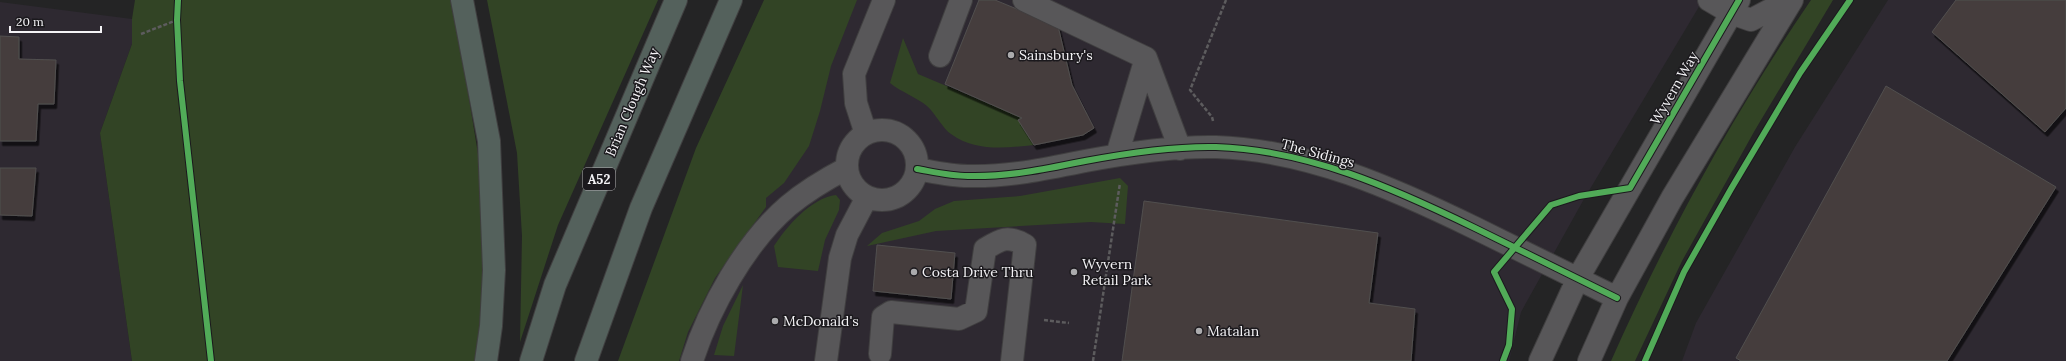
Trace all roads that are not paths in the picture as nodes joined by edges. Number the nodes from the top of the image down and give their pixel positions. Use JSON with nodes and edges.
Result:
{"nodes":[{"id":1,"x":462,"y":0,"type":"edge"},
{"id":2,"x":676,"y":0,"type":"edge"},
{"id":3,"x":731,"y":0,"type":"edge"},
{"id":4,"x":884,"y":0,"type":"edge"},
{"id":5,"x":960,"y":0,"type":"edge"},
{"id":6,"x":1024,"y":0,"type":"edge"},
{"id":7,"x":1709,"y":0,"type":"edge"},
{"id":8,"x":1789,"y":0,"type":"edge"},
{"id":9,"x":1792,"y":0,"type":"edge"},
{"id":10,"x":1735,"y":6,"type":"edge"},
{"id":11,"x":940,"y":56,"type":"dead end"},
{"id":12,"x":1146,"y":58,"type":"junction"},
{"id":13,"x":866,"y":134,"type":"junction"},
{"id":14,"x":1180,"y":149,"type":"junction"},
{"id":15,"x":1117,"y":155,"type":"junction"},
{"id":16,"x":847,"y":168,"type":"junction"},
{"id":17,"x":917,"y":169,"type":"junction"},
{"id":18,"x":867,"y":197,"type":"junction"},
{"id":19,"x":1578,"y":278,"type":"junction"},
{"id":20,"x":1616,"y":298,"type":"junction"},
{"id":21,"x":880,"y":354,"type":"dead end"},
{"id":22,"x":486,"y":361,"type":"edge"},
{"id":23,"x":531,"y":361,"type":"edge"},
{"id":24,"x":586,"y":361,"type":"edge"},
{"id":25,"x":692,"y":361,"type":"edge"},
{"id":26,"x":826,"y":361,"type":"edge"},
{"id":27,"x":1012,"y":361,"type":"edge"},
{"id":28,"x":1540,"y":361,"type":"edge"},
{"id":29,"x":1589,"y":361,"type":"edge"}],
"edges":[{"from":1,"to":22,"type":"highway"},
{"from":2,"to":23,"type":"highway","name":"Brian Clough Way","number":"A52"},
{"from":3,"to":24,"type":"highway"},
{"from":4,"to":13,"type":"street"},
{"from":5,"to":11,"type":"street"},
{"from":6,"to":12,"type":"street"},
{"from":7,"to":10,"type":"street"},
{"from":8,"to":10,"type":"street"},
{"from":9,"to":20,"type":"street"},
{"from":10,"to":19,"type":"street","name":"Wyvern Way"},
{"from":12,"to":14,"type":"street"},
{"from":12,"to":15,"type":"street"},
{"from":13,"to":16,"type":"street"},
{"from":13,"to":17,"type":"street"},
{"from":14,"to":15,"type":"street","name":"The Sidings"},
{"from":14,"to":19,"type":"street","name":"The Sidings"},
{"from":15,"to":17,"type":"street","name":"The Sidings"},
{"from":16,"to":18,"type":"street"},
{"from":16,"to":25,"type":"street"},
{"from":17,"to":18,"type":"street"},
{"from":18,"to":26,"type":"street"},
{"from":19,"to":20,"type":"street","name":"The Sidings"},
{"from":19,"to":28,"type":"street","name":"Wyvern Way"},
{"from":20,"to":29,"type":"street"},
{"from":21,"to":27,"type":"street"}]}
